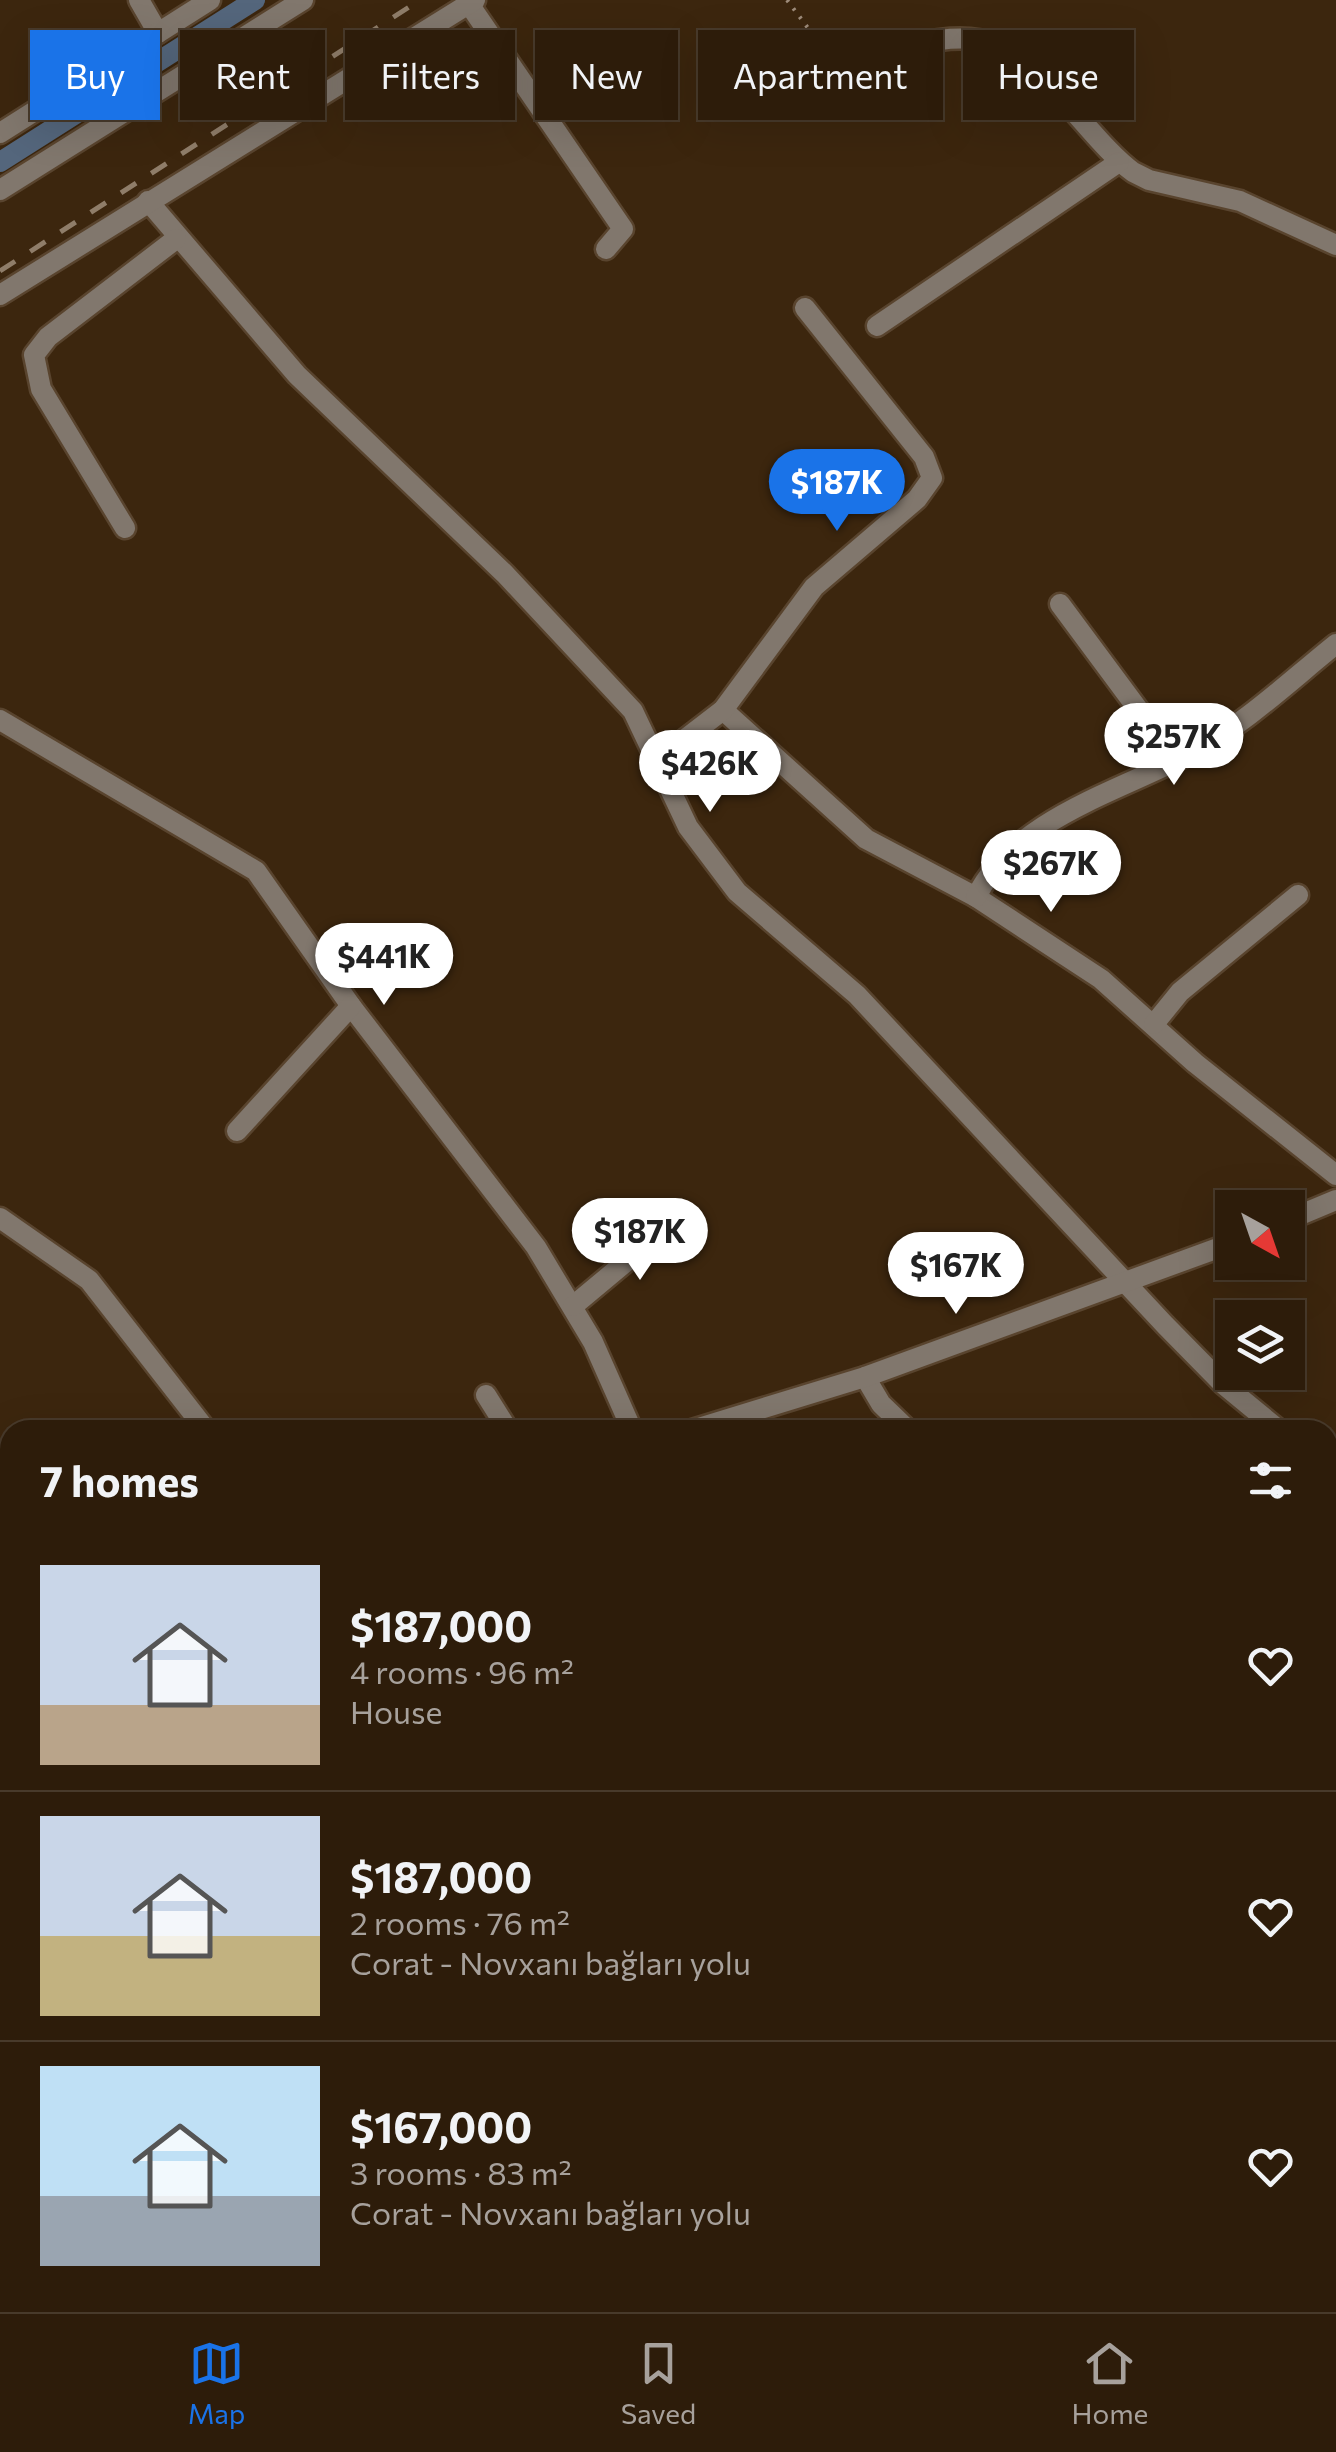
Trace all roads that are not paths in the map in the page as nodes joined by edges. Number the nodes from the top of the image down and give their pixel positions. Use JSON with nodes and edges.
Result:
{"nodes":[{"id":1,"x":139,"y":0,"type":"edge"},
{"id":2,"x":210,"y":0,"type":"edge"},
{"id":3,"x":303,"y":0,"type":"edge"},
{"id":4,"x":472,"y":2,"type":"edge"},
{"id":5,"x":156,"y":30,"type":"edge"},
{"id":6,"x":160,"y":32,"type":"edge"},
{"id":7,"x":943,"y":38,"type":"edge"},
{"id":8,"x":30,"y":114,"type":"edge"},
{"id":9,"x":0,"y":133,"type":"edge"},
{"id":10,"x":1119,"y":162,"type":"junction"},
{"id":11,"x":0,"y":190,"type":"edge"},
{"id":12,"x":148,"y":201,"type":"junction"},
{"id":13,"x":176,"y":238,"type":"junction"},
{"id":14,"x":1336,"y":245,"type":"edge"},
{"id":15,"x":606,"y":249,"type":"dead end"},
{"id":16,"x":0,"y":295,"type":"edge"},
{"id":17,"x":804,"y":308,"type":"dead end"},
{"id":18,"x":876,"y":326,"type":"dead end"},
{"id":19,"x":125,"y":528,"type":"dead end"},
{"id":20,"x":1060,"y":604,"type":"dead end"},
{"id":21,"x":1336,"y":644,"type":"edge"},
{"id":22,"x":723,"y":710,"type":"junction"},
{"id":23,"x":0,"y":720,"type":"edge"},
{"id":24,"x":658,"y":760,"type":"junction"},
{"id":25,"x":1162,"y":766,"type":"junction"},
{"id":26,"x":1298,"y":895,"type":"dead end"},
{"id":27,"x":976,"y":897,"type":"junction"},
{"id":28,"x":351,"y":1006,"type":"junction"},
{"id":29,"x":1154,"y":1024,"type":"junction"},
{"id":30,"x":237,"y":1130,"type":"dead end"},
{"id":31,"x":1336,"y":1175,"type":"edge"},
{"id":32,"x":1336,"y":1200,"type":"edge"},
{"id":33,"x":1305,"y":1213,"type":"edge"},
{"id":34,"x":0,"y":1218,"type":"edge"},
{"id":35,"x":675,"y":1222,"type":"dead end"},
{"id":36,"x":1215,"y":1249,"type":"edge"},
{"id":37,"x":1125,"y":1284,"type":"junction"},
{"id":38,"x":573,"y":1306,"type":"junction"},
{"id":39,"x":864,"y":1377,"type":"junction"},
{"id":40,"x":486,"y":1395,"type":"dead end"},
{"id":41,"x":198,"y":1420,"type":"edge"},
{"id":42,"x":502,"y":1420,"type":"edge"},
{"id":43,"x":627,"y":1420,"type":"edge"},
{"id":44,"x":724,"y":1420,"type":"edge"},
{"id":45,"x":897,"y":1420,"type":"edge"},
{"id":46,"x":1268,"y":1420,"type":"edge"}],
"edges":[{"from":1,"to":5,"type":"street"},
{"from":2,"to":6,"type":"street"},
{"from":3,"to":11,"type":"street"},
{"from":4,"to":12,"type":"street"},
{"from":4,"to":15,"type":"street"},
{"from":7,"to":10,"type":"street"},
{"from":8,"to":9,"type":"street"},
{"from":10,"to":14,"type":"street"},
{"from":10,"to":18,"type":"street"},
{"from":12,"to":13,"type":"street"},
{"from":12,"to":16,"type":"street"},
{"from":13,"to":19,"type":"street"},
{"from":13,"to":24,"type":"street"},
{"from":17,"to":22,"type":"street"},
{"from":20,"to":25,"type":"street"},
{"from":21,"to":25,"type":"street"},
{"from":22,"to":24,"type":"street"},
{"from":22,"to":27,"type":"street"},
{"from":23,"to":28,"type":"street"},
{"from":24,"to":37,"type":"street"},
{"from":25,"to":27,"type":"street"},
{"from":26,"to":29,"type":"street"},
{"from":27,"to":29,"type":"street"},
{"from":28,"to":30,"type":"street"},
{"from":28,"to":38,"type":"street"},
{"from":29,"to":31,"type":"street"},
{"from":32,"to":33,"type":"street"},
{"from":34,"to":41,"type":"street"},
{"from":35,"to":38,"type":"street"},
{"from":36,"to":37,"type":"street"},
{"from":37,"to":39,"type":"street"},
{"from":37,"to":46,"type":"street"},
{"from":38,"to":43,"type":"street"},
{"from":39,"to":44,"type":"street"},
{"from":39,"to":45,"type":"street"},
{"from":40,"to":42,"type":"street"}]}
